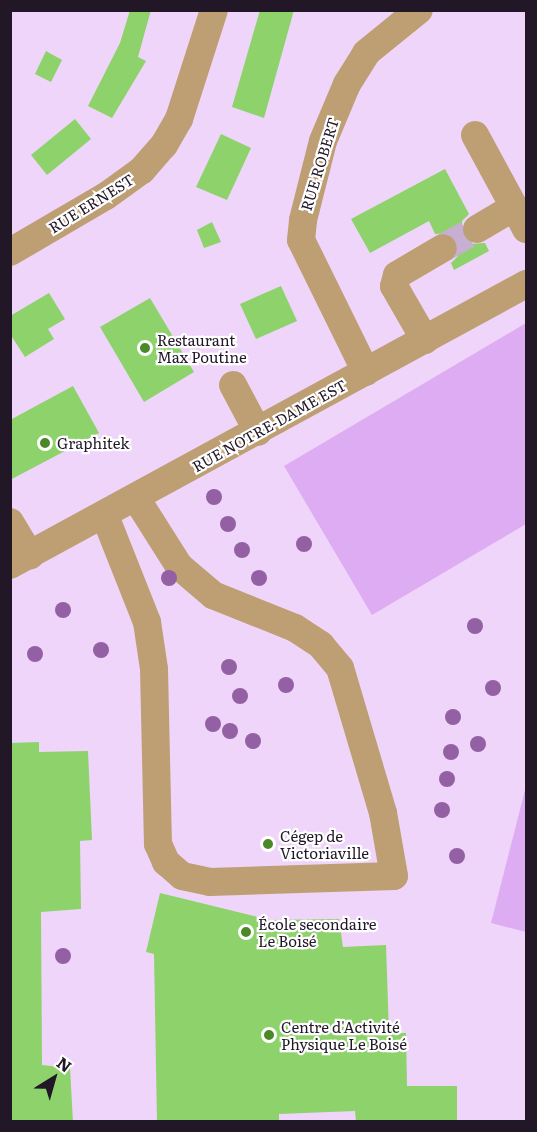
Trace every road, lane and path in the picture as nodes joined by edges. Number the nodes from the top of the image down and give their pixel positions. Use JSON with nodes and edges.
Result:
{"nodes":[{"id":1,"x":214,"y":10,"type":"edge"},
{"id":2,"x":419,"y":10,"type":"edge"},
{"id":3,"x":476,"y":135,"type":"dead end"},
{"id":4,"x":520,"y":218,"type":"edge"},
{"id":5,"x":477,"y":229,"type":"tunnel mouth"},
{"id":6,"x":443,"y":248,"type":"tunnel mouth"},
{"id":7,"x":10,"y":252,"type":"edge"},
{"id":8,"x":526,"y":284,"type":"edge"},
{"id":9,"x":424,"y":340,"type":"junction"},
{"id":10,"x":366,"y":372,"type":"junction"},
{"id":11,"x":232,"y":385,"type":"dead end"},
{"id":12,"x":258,"y":432,"type":"junction"},
{"id":13,"x":136,"y":498,"type":"junction"},
{"id":14,"x":105,"y":516,"type":"junction"},
{"id":15,"x":10,"y":522,"type":"edge"},
{"id":16,"x":20,"y":560,"type":"edge"}],
"edges":[{"from":1,"to":7,"type":"street","name":"RUE ERNEST"},
{"from":2,"to":10,"type":"street","name":"RUE ROBERT"},
{"from":3,"to":4,"type":"street"},
{"from":4,"to":5,"type":"street"},
{"from":6,"to":9,"type":"street"},
{"from":8,"to":9,"type":"street","name":"RUE NOTRE-DAME EST"},
{"from":9,"to":10,"type":"street","name":"RUE NOTRE-DAME EST"},
{"from":10,"to":12,"type":"street","name":"RUE NOTRE-DAME EST"},
{"from":11,"to":12,"type":"street"},
{"from":12,"to":13,"type":"street","name":"RUE NOTRE-DAME EST"},
{"from":13,"to":14,"type":"street","name":"RUE NOTRE-DAME EST"},
{"from":13,"to":14,"type":"street"},
{"from":14,"to":16,"type":"street","name":"RUE NOTRE-DAME EST"},
{"from":15,"to":16,"type":"street"}]}
